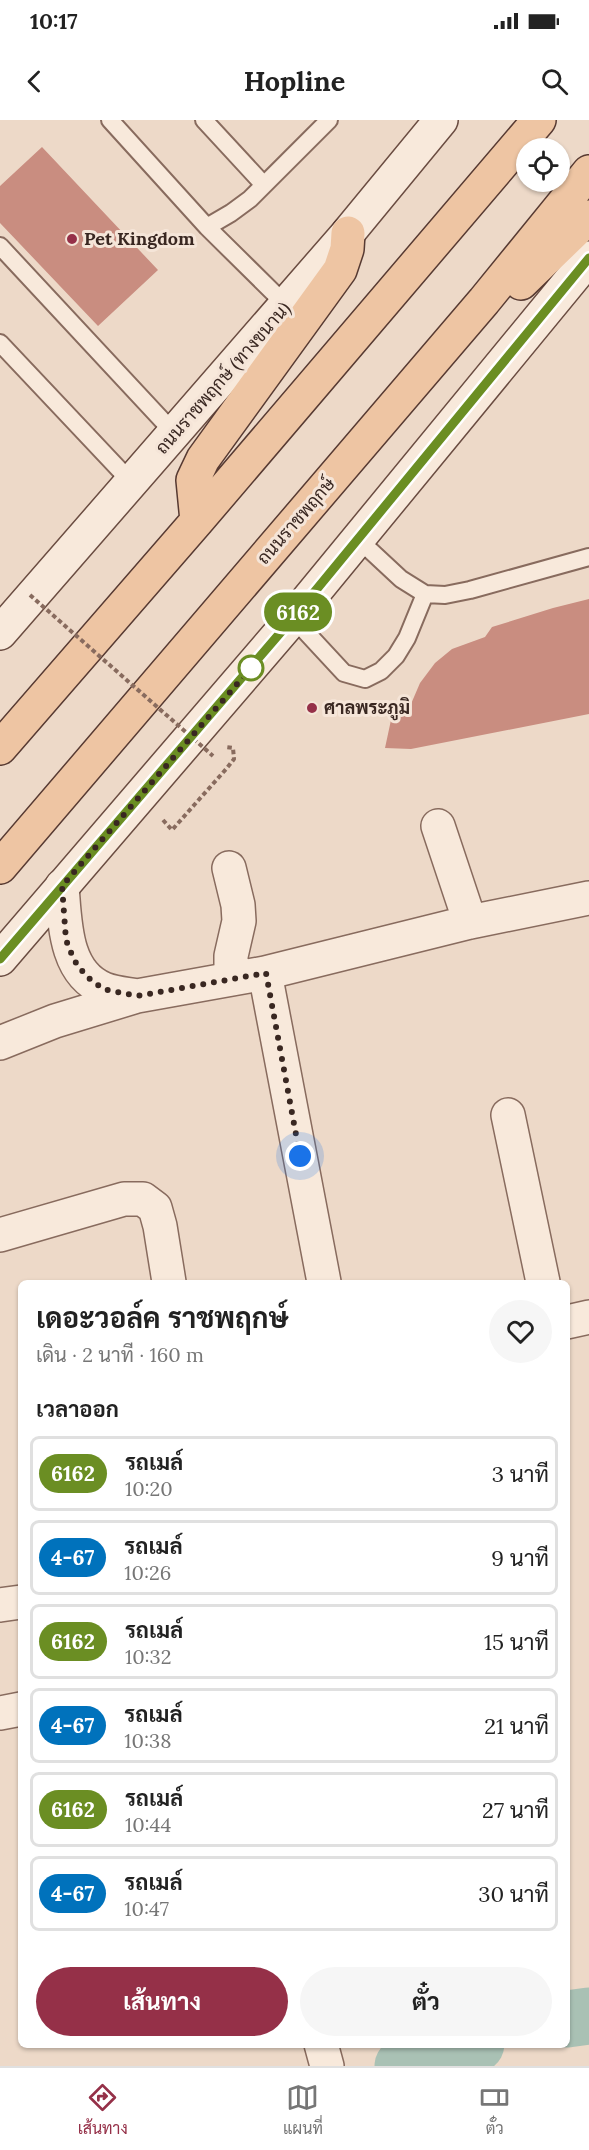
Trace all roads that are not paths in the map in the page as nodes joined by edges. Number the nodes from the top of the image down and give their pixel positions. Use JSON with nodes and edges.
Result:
{"nodes":[{"id":1,"x":110,"y":120,"type":"edge"},
{"id":2,"x":204,"y":120,"type":"edge"},
{"id":3,"x":441,"y":120,"type":"edge"},
{"id":4,"x":539,"y":120,"type":"edge"},
{"id":5,"x":319,"y":124,"type":"edge"},
{"id":6,"x":589,"y":172,"type":"edge"},
{"id":7,"x":264,"y":185,"type":"junction"},
{"id":8,"x":589,"y":217,"type":"edge"},
{"id":9,"x":207,"y":226,"type":"junction"},
{"id":10,"x":348,"y":233,"type":"junction"},
{"id":11,"x":0,"y":246,"type":"edge"},
{"id":12,"x":589,"y":258,"type":"edge"},
{"id":13,"x":484,"y":301,"type":"junction"},
{"id":14,"x":286,"y":305,"type":"junction"},
{"id":15,"x":0,"y":343,"type":"edge"},
{"id":16,"x":176,"y":434,"type":"junction"},
{"id":17,"x":132,"y":483,"type":"junction"},
{"id":18,"x":197,"y":521,"type":"junction"},
{"id":19,"x":358,"y":539,"type":"junction"},
{"id":20,"x":589,"y":557,"type":"edge"},
{"id":21,"x":425,"y":594,"type":"junction"},
{"id":22,"x":293,"y":618,"type":"junction"},
{"id":23,"x":0,"y":633,"type":"edge"},
{"id":24,"x":0,"y":748,"type":"edge"},
{"id":25,"x":438,"y":826,"type":"dead end"},
{"id":26,"x":0,"y":867,"type":"edge"},
{"id":27,"x":229,"y":868,"type":"dead end"},
{"id":28,"x":62,"y":886,"type":"junction"},
{"id":29,"x":589,"y":898,"type":"edge"},
{"id":30,"x":470,"y":922,"type":"junction"},
{"id":31,"x":0,"y":959,"type":"edge"},
{"id":32,"x":266,"y":973,"type":"junction"},
{"id":33,"x":231,"y":979,"type":"junction"},
{"id":34,"x":137,"y":996,"type":"junction"},
{"id":35,"x":0,"y":1043,"type":"edge"},
{"id":36,"x":508,"y":1115,"type":"dead end"},
{"id":37,"x":0,"y":1235,"type":"edge"},
{"id":38,"x":169,"y":1280,"type":"edge"},
{"id":39,"x":324,"y":1280,"type":"edge"},
{"id":40,"x":543,"y":1280,"type":"edge"},
{"id":41,"x":589,"y":1317,"type":"edge"},
{"id":42,"x":570,"y":1321,"type":"edge"},
{"id":43,"x":18,"y":1602,"type":"edge"},
{"id":44,"x":0,"y":1605,"type":"edge"},
{"id":45,"x":18,"y":1710,"type":"edge"},
{"id":46,"x":0,"y":1713,"type":"edge"}],
"edges":[{"from":1,"to":9,"type":"lane"},
{"from":2,"to":7,"type":"lane"},
{"from":3,"to":10,"type":"street","name":"ถนนราชพฤกษ์ (ทางขนาน)"},
{"from":4,"to":18,"type":"main road"},
{"from":5,"to":7,"type":"lane"},
{"from":6,"to":13,"type":"main road","name":"ถนนราชพฤกษ์"},
{"from":7,"to":9,"type":"lane"},
{"from":8,"to":13,"type":"main road"},
{"from":9,"to":14,"type":"lane"},
{"from":10,"to":14,"type":"street","name":"ถนนราชพฤกษ์ (ทางขนาน)"},
{"from":10,"to":18,"type":"main road"},
{"from":11,"to":16,"type":"lane"},
{"from":12,"to":19,"type":"street"},
{"from":13,"to":26,"type":"main road","name":"ถนนราชพฤกษ์"},
{"from":14,"to":16,"type":"street","name":"ถนนราชพฤกษ์ (ทางขนาน)"},
{"from":15,"to":17,"type":"lane"},
{"from":16,"to":17,"type":"street","name":"ถนนราชพฤกษ์ (ทางขนาน)"},
{"from":17,"to":23,"type":"street","name":"ถนนราชพฤกษ์ (ทางขนาน)"},
{"from":18,"to":24,"type":"main road"},
{"from":19,"to":21,"type":"lane"},
{"from":19,"to":22,"type":"street"},
{"from":20,"to":21,"type":"lane"},
{"from":21,"to":22,"type":"lane"},
{"from":22,"to":28,"type":"street"},
{"from":25,"to":30,"type":"street"},
{"from":27,"to":33,"type":"street"},
{"from":28,"to":31,"type":"street"},
{"from":28,"to":34,"type":"street"},
{"from":29,"to":30,"type":"street"},
{"from":30,"to":32,"type":"street"},
{"from":32,"to":33,"type":"street"},
{"from":32,"to":39,"type":"street"},
{"from":33,"to":34,"type":"street"},
{"from":34,"to":35,"type":"street"},
{"from":36,"to":40,"type":"street"},
{"from":37,"to":38,"type":"street"},
{"from":41,"to":42,"type":"street"},
{"from":43,"to":44,"type":"street"},
{"from":45,"to":46,"type":"street"}]}
